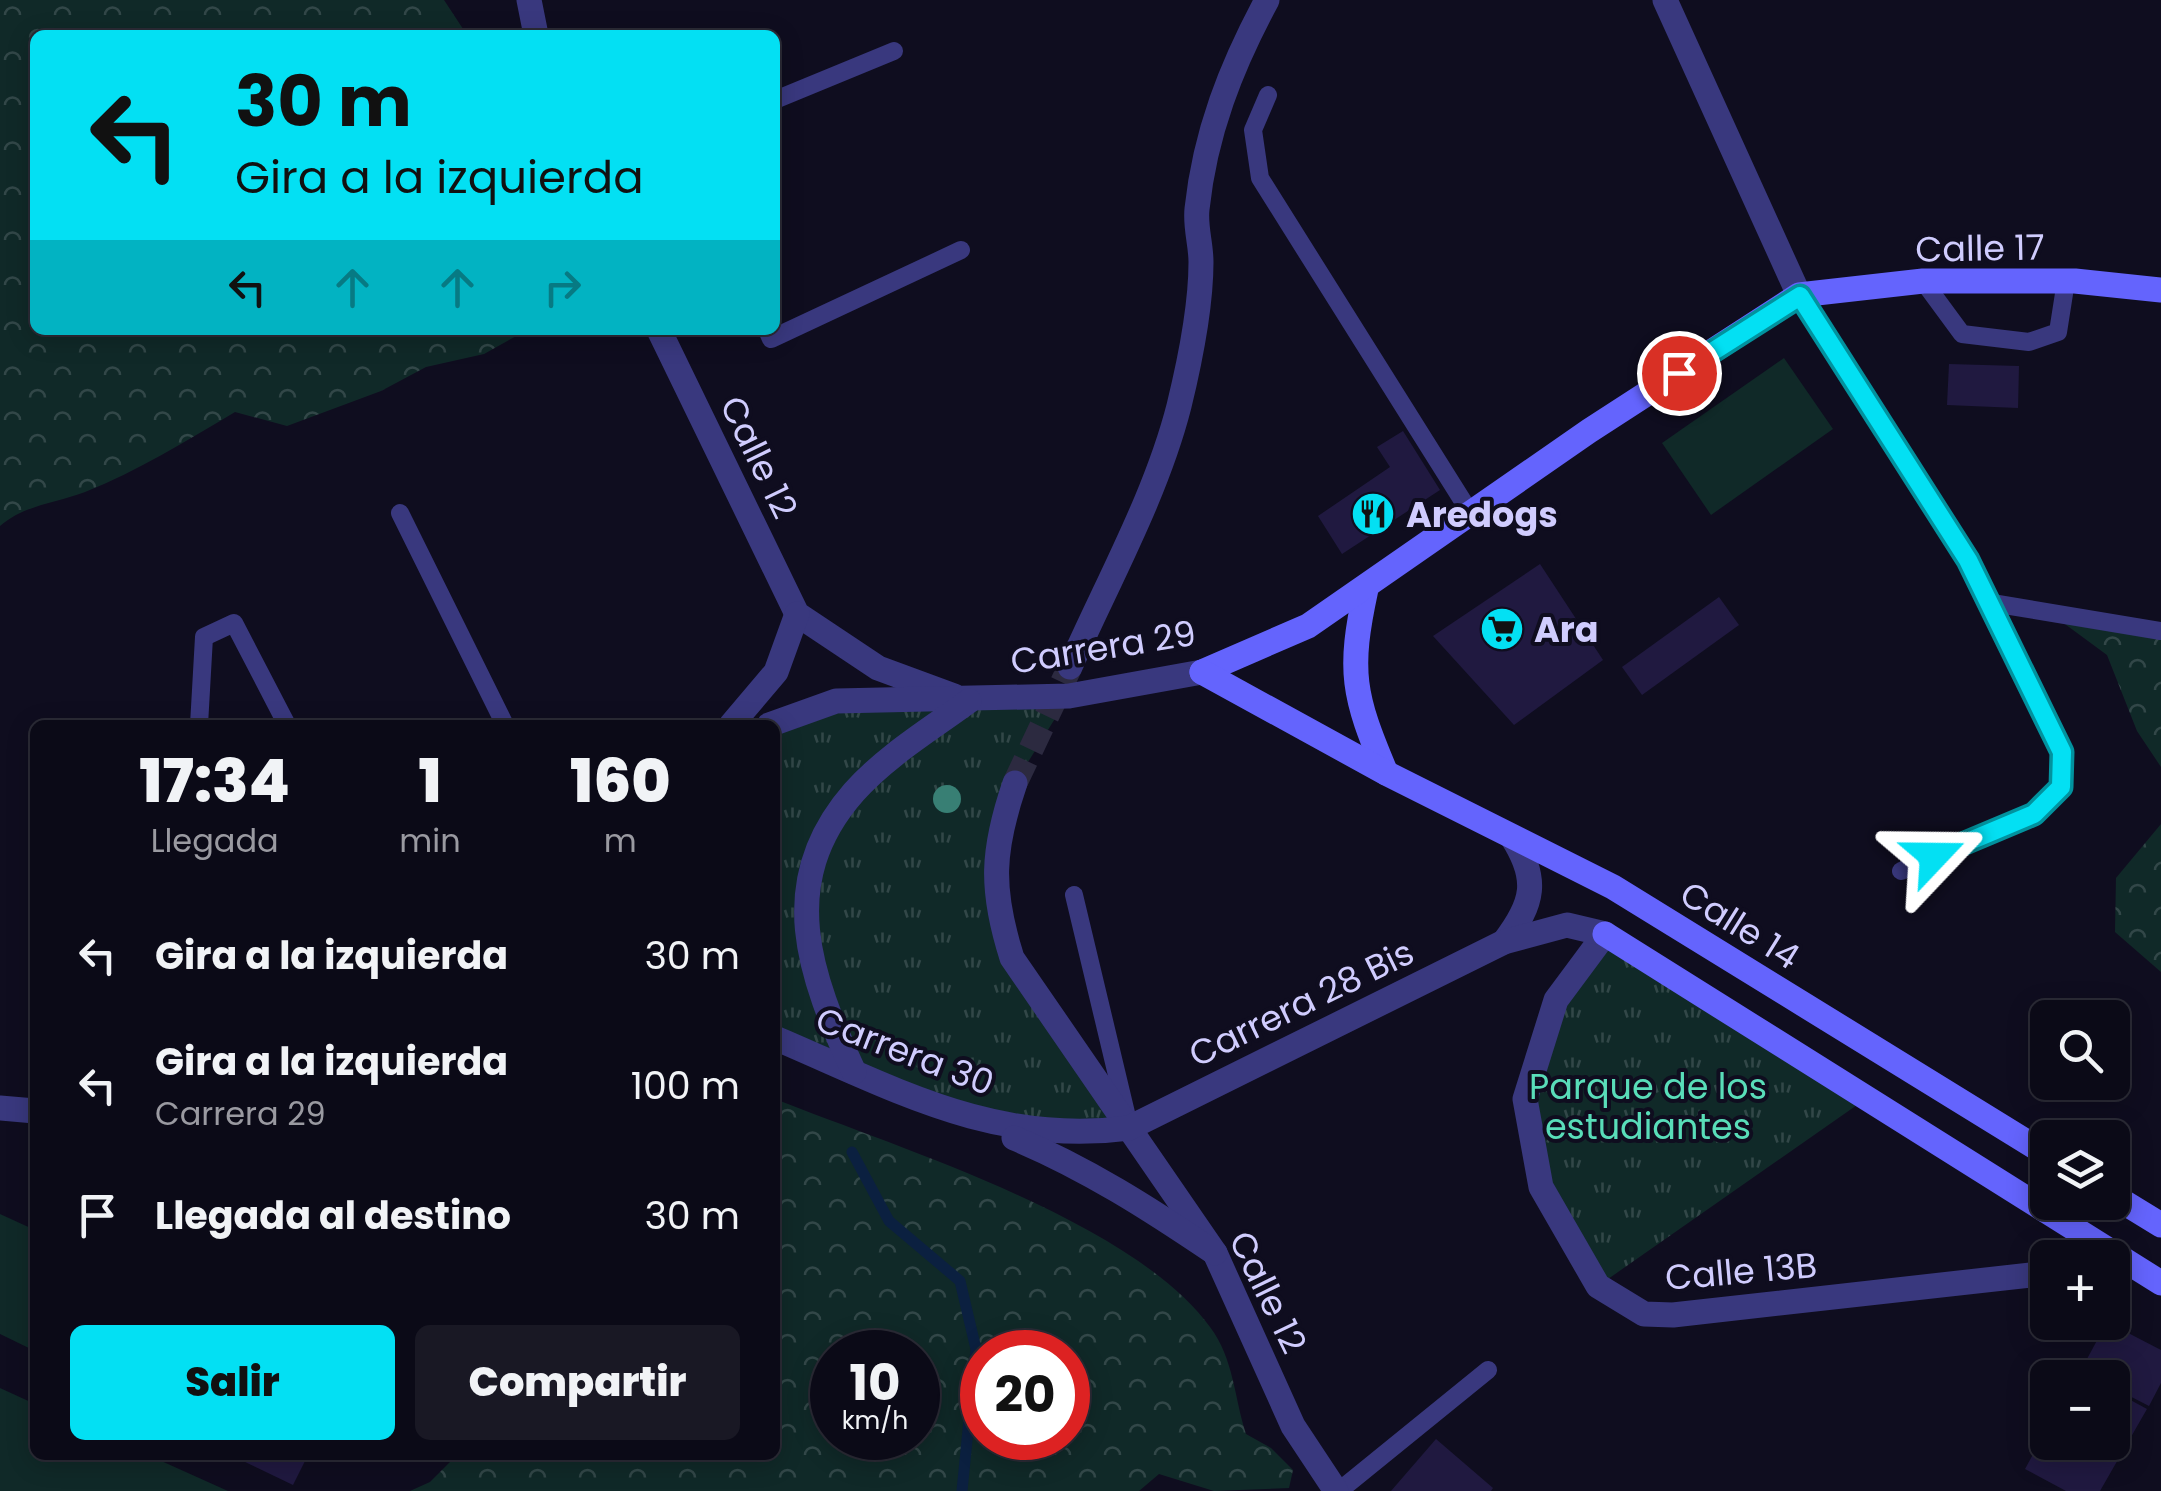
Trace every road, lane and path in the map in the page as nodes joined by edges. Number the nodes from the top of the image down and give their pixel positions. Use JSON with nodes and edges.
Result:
{"nodes":[{"id":1,"x":529,"y":0,"type":"edge"},
{"id":2,"x":1266,"y":0,"type":"edge"},
{"id":3,"x":1665,"y":0,"type":"edge"},
{"id":4,"x":535,"y":30,"type":"edge"},
{"id":5,"x":894,"y":51,"type":"dead end"},
{"id":6,"x":1268,"y":95,"type":"dead end"},
{"id":7,"x":780,"y":98,"type":"edge"},
{"id":8,"x":960,"y":250,"type":"dead end"},
{"id":9,"x":1923,"y":281,"type":"junction"},
{"id":10,"x":2066,"y":281,"type":"junction"},
{"id":11,"x":2161,"y":290,"type":"edge"},
{"id":12,"x":1800,"y":296,"type":"junction"},
{"id":13,"x":661,"y":335,"type":"edge"},
{"id":14,"x":769,"y":335,"type":"edge"},
{"id":15,"x":400,"y":512,"type":"dead end"},
{"id":16,"x":1471,"y":514,"type":"junction"},
{"id":17,"x":1366,"y":589,"type":"junction"},
{"id":18,"x":1986,"y":602,"type":"junction"},
{"id":19,"x":797,"y":614,"type":"junction"},
{"id":20,"x":2161,"y":631,"type":"edge"},
{"id":21,"x":1070,"y":667,"type":"tunnel mouth"},
{"id":22,"x":1202,"y":672,"type":"junction"},
{"id":23,"x":969,"y":700,"type":"junction"},
{"id":24,"x":198,"y":720,"type":"edge"},
{"id":25,"x":284,"y":720,"type":"edge"},
{"id":26,"x":503,"y":720,"type":"edge"},
{"id":27,"x":735,"y":720,"type":"edge"},
{"id":28,"x":780,"y":721,"type":"edge"},
{"id":29,"x":1386,"y":773,"type":"junction"},
{"id":30,"x":1014,"y":782,"type":"tunnel mouth"},
{"id":31,"x":1512,"y":836,"type":"junction"},
{"id":32,"x":1901,"y":870,"type":"dead end"},
{"id":33,"x":1074,"y":896,"type":"dead end"},
{"id":34,"x":1605,"y":934,"type":"junction"},
{"id":35,"x":1504,"y":942,"type":"junction"},
{"id":36,"x":780,"y":1040,"type":"edge"},
{"id":37,"x":854,"y":1072,"type":"junction"},
{"id":38,"x":0,"y":1108,"type":"edge"},
{"id":39,"x":30,"y":1111,"type":"edge"},
{"id":40,"x":958,"y":1114,"type":"junction"},
{"id":41,"x":1129,"y":1128,"type":"junction"},
{"id":42,"x":2030,"y":1144,"type":"edge"},
{"id":43,"x":2130,"y":1206,"type":"edge"},
{"id":44,"x":2161,"y":1225,"type":"edge"},
{"id":45,"x":2083,"y":1240,"type":"edge"},
{"id":46,"x":1215,"y":1253,"type":"junction"},
{"id":47,"x":2130,"y":1269,"type":"edge"},
{"id":48,"x":2030,"y":1276,"type":"edge"},
{"id":49,"x":2161,"y":1284,"type":"edge"},
{"id":50,"x":1488,"y":1370,"type":"dead end"},
{"id":51,"x":1338,"y":1491,"type":"edge"}],
"edges":[{"from":1,"to":4,"type":"street"},
{"from":2,"to":21,"type":"street","name":"Carrera 29"},
{"from":3,"to":12,"type":"street"},
{"from":5,"to":7,"type":"lane"},
{"from":6,"to":16,"type":"lane"},
{"from":8,"to":14,"type":"lane"},
{"from":9,"to":10,"type":"main road","name":"Calle 17"},
{"from":9,"to":10,"type":"lane"},
{"from":9,"to":12,"type":"main road","name":"Calle 17"},
{"from":10,"to":11,"type":"main road","name":"Calle 17"},
{"from":12,"to":16,"type":"main road","name":"Carrera 29"},
{"from":12,"to":18,"type":"lane"},
{"from":13,"to":19,"type":"street","name":"Calle 12"},
{"from":15,"to":26,"type":"lane"},
{"from":16,"to":17,"type":"main road","name":"Carrera 29"},
{"from":17,"to":22,"type":"main road","name":"Carrera 29"},
{"from":17,"to":29,"type":"main road"},
{"from":18,"to":20,"type":"lane"},
{"from":18,"to":32,"type":"lane"},
{"from":19,"to":23,"type":"street"},
{"from":19,"to":27,"type":"street"},
{"from":22,"to":23,"type":"street","name":"Carrera 29"},
{"from":22,"to":29,"type":"main road","name":"Calle 14"},
{"from":23,"to":28,"type":"street"},
{"from":23,"to":37,"type":"street"},
{"from":24,"to":25,"type":"lane"},
{"from":29,"to":31,"type":"main road","name":"Calle 14"},
{"from":30,"to":41,"type":"street"},
{"from":31,"to":35,"type":"street"},
{"from":31,"to":42,"type":"main road","name":"Calle 14"},
{"from":33,"to":41,"type":"lane"},
{"from":34,"to":35,"type":"street","name":"Carrera 28 Bis"},
{"from":34,"to":45,"type":"main road"},
{"from":34,"to":48,"type":"street","name":"Calle 13B"},
{"from":35,"to":41,"type":"street","name":"Carrera 28 Bis"},
{"from":36,"to":37,"type":"street","name":"Carrera 30"},
{"from":37,"to":40,"type":"street","name":"Carrera 30"},
{"from":38,"to":39,"type":"street"},
{"from":40,"to":41,"type":"street","name":"Carrera 30"},
{"from":40,"to":46,"type":"street"},
{"from":41,"to":46,"type":"street","name":"Calle 12"},
{"from":43,"to":44,"type":"main road"},
{"from":46,"to":51,"type":"street","name":"Calle 12"},
{"from":47,"to":49,"type":"main road"},
{"from":50,"to":51,"type":"lane"}]}
